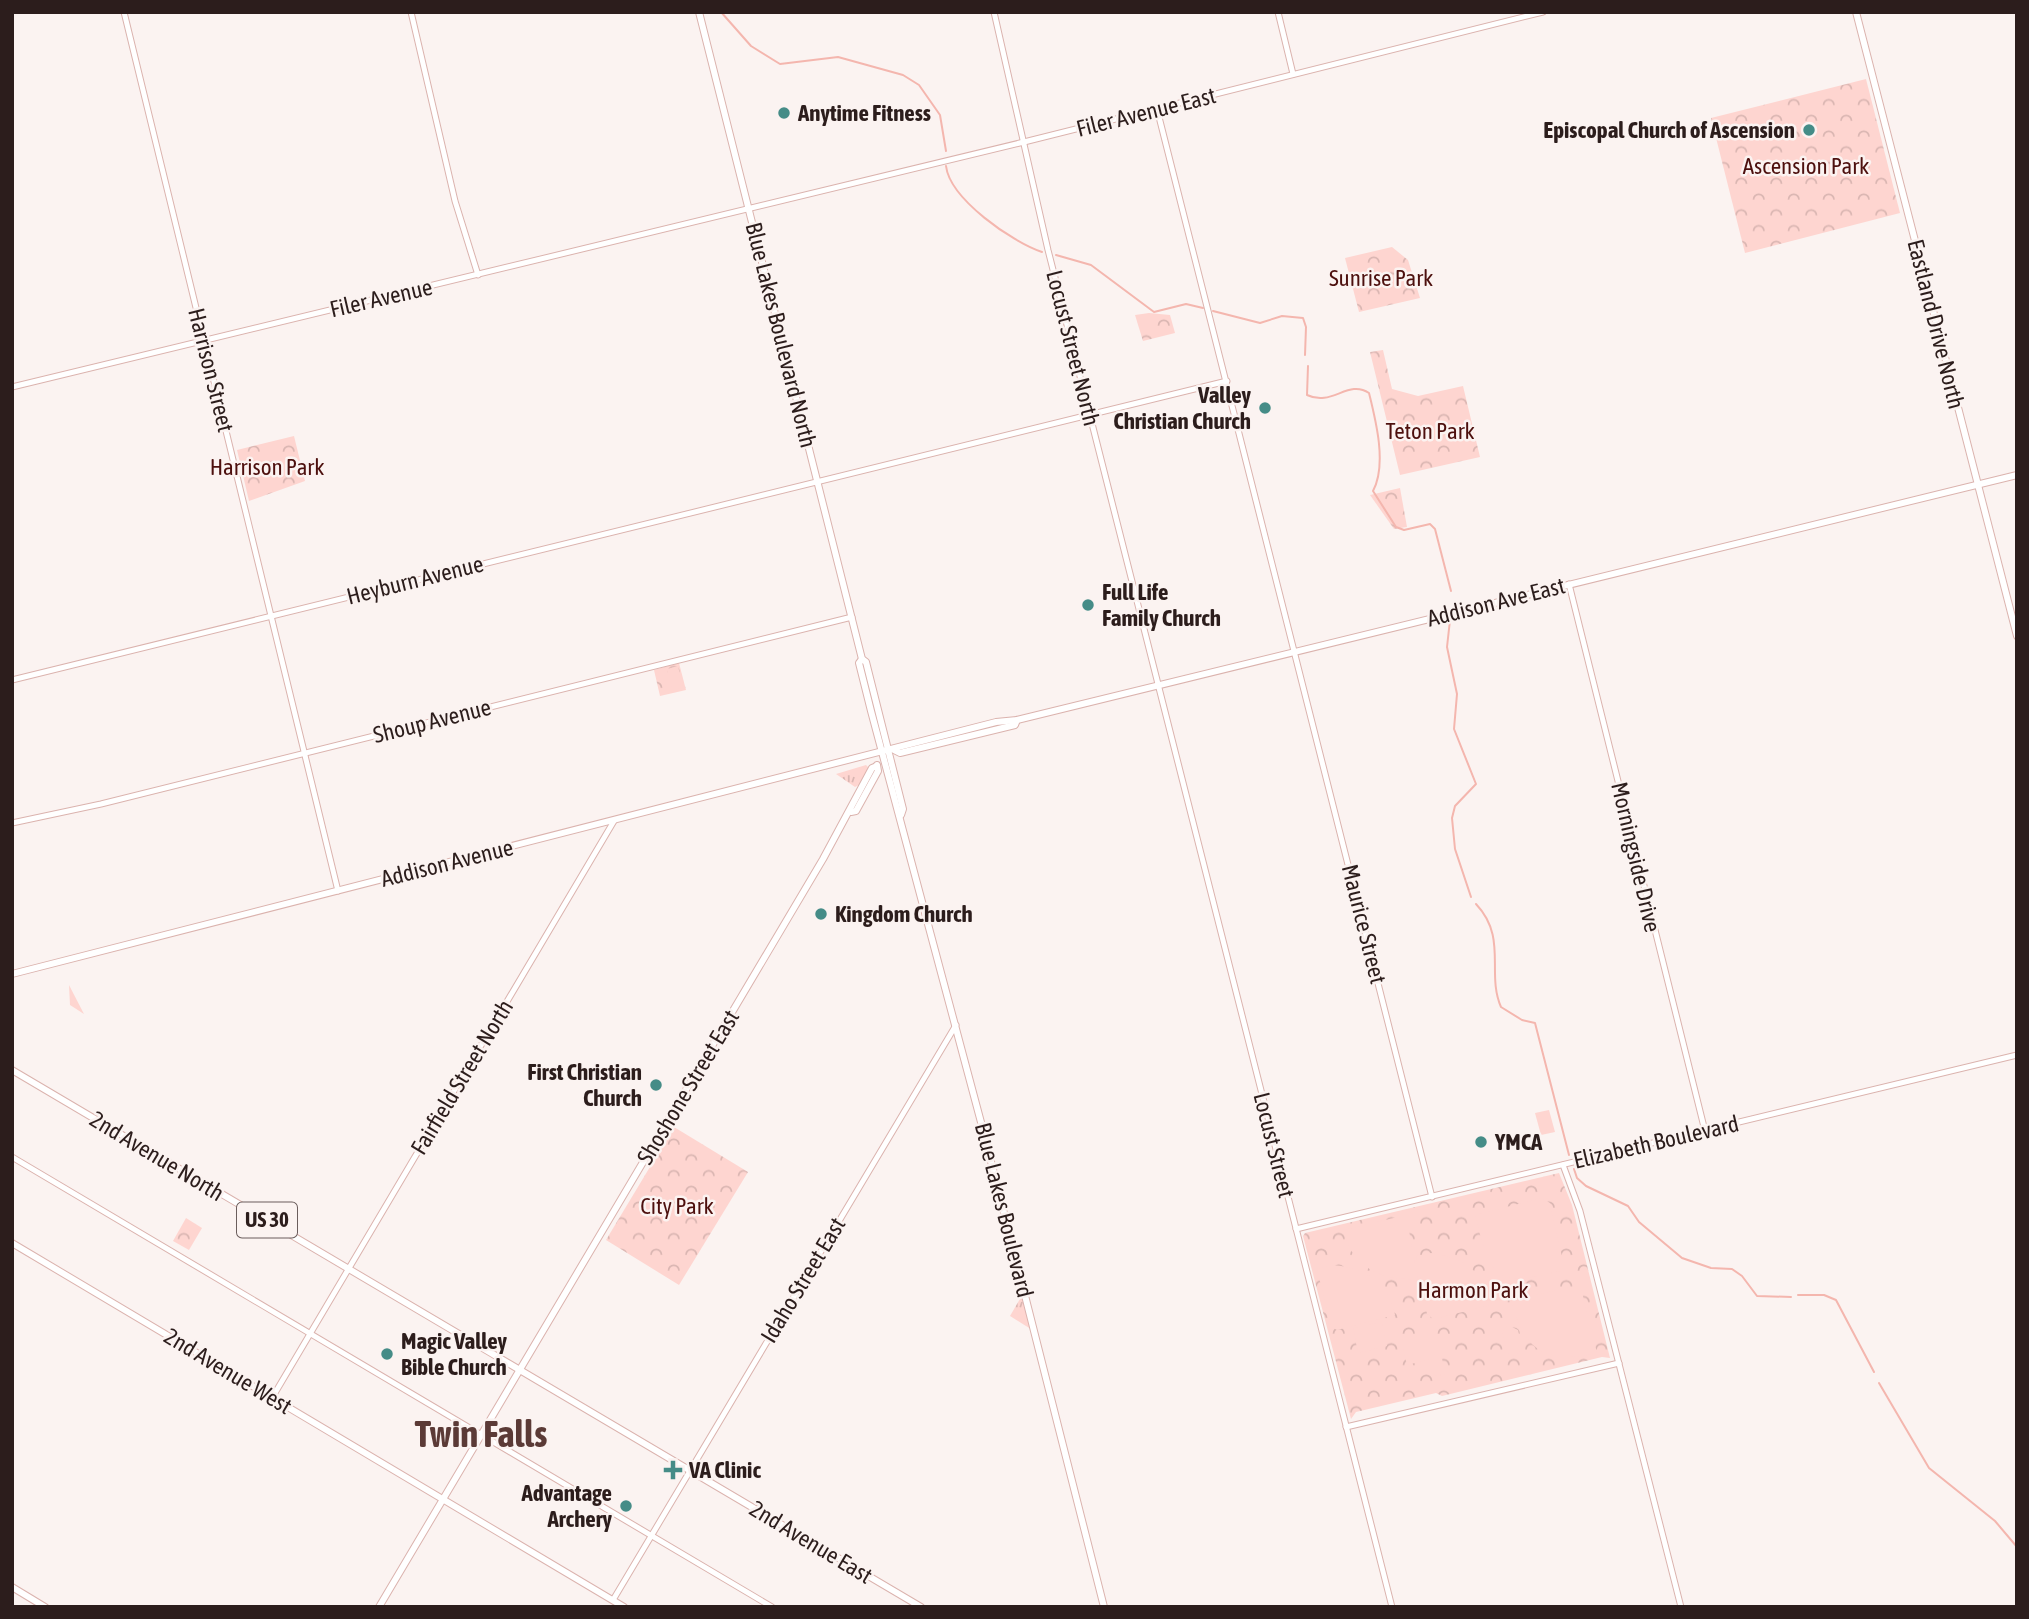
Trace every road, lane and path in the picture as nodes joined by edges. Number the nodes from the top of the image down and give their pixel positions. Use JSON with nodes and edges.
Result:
{"nodes":[{"id":1,"x":124,"y":12,"type":"edge"},
{"id":2,"x":411,"y":12,"type":"edge"},
{"id":3,"x":699,"y":12,"type":"edge"},
{"id":4,"x":994,"y":12,"type":"edge"},
{"id":5,"x":1278,"y":12,"type":"edge"},
{"id":6,"x":1543,"y":12,"type":"edge"},
{"id":7,"x":1856,"y":12,"type":"edge"},
{"id":8,"x":1293,"y":74,"type":"junction"},
{"id":9,"x":1157,"y":109,"type":"junction"},
{"id":10,"x":1024,"y":142,"type":"junction"},
{"id":11,"x":749,"y":209,"type":"junction"},
{"id":12,"x":478,"y":275,"type":"junction"},
{"id":13,"x":204,"y":339,"type":"junction"},
{"id":14,"x":1227,"y":381,"type":"junction"},
{"id":15,"x":12,"y":387,"type":"edge"},
{"id":16,"x":1090,"y":414,"type":"junction"},
{"id":17,"x":2017,"y":475,"type":"edge"},
{"id":18,"x":818,"y":482,"type":"junction"},
{"id":19,"x":1975,"y":485,"type":"junction"},
{"id":20,"x":1569,"y":584,"type":"junction"},
{"id":21,"x":271,"y":615,"type":"junction"},
{"id":22,"x":852,"y":617,"type":"junction"},
{"id":23,"x":2017,"y":636,"type":"edge"},
{"id":24,"x":1296,"y":651,"type":"junction"},
{"id":25,"x":12,"y":680,"type":"edge"},
{"id":26,"x":1160,"y":683,"type":"junction"},
{"id":27,"x":888,"y":751,"type":"junction"},
{"id":28,"x":305,"y":752,"type":"junction"},
{"id":29,"x":614,"y":821,"type":"junction"},
{"id":30,"x":12,"y":823,"type":"edge"},
{"id":31,"x":338,"y":891,"type":"junction"},
{"id":32,"x":12,"y":974,"type":"edge"},
{"id":33,"x":956,"y":1025,"type":"junction"},
{"id":34,"x":2017,"y":1055,"type":"edge"},
{"id":35,"x":12,"y":1070,"type":"edge"},
{"id":36,"x":1704,"y":1131,"type":"junction"},
{"id":37,"x":12,"y":1157,"type":"edge"},
{"id":38,"x":1563,"y":1165,"type":"junction"},
{"id":39,"x":1432,"y":1197,"type":"junction"},
{"id":40,"x":1296,"y":1229,"type":"junction"},
{"id":41,"x":12,"y":1243,"type":"edge"},
{"id":42,"x":349,"y":1269,"type":"junction"},
{"id":43,"x":310,"y":1333,"type":"junction"},
{"id":44,"x":1619,"y":1363,"type":"junction"},
{"id":45,"x":520,"y":1370,"type":"junction"},
{"id":46,"x":272,"y":1398,"type":"junction"},
{"id":47,"x":1346,"y":1427,"type":"junction"},
{"id":48,"x":481,"y":1434,"type":"junction"},
{"id":49,"x":690,"y":1470,"type":"junction"},
{"id":50,"x":442,"y":1500,"type":"junction"},
{"id":51,"x":651,"y":1536,"type":"junction"},
{"id":52,"x":12,"y":1587,"type":"edge"},
{"id":53,"x":613,"y":1600,"type":"junction"},
{"id":54,"x":45,"y":1607,"type":"edge"},
{"id":55,"x":379,"y":1607,"type":"edge"},
{"id":56,"x":624,"y":1607,"type":"edge"},
{"id":57,"x":772,"y":1607,"type":"edge"},
{"id":58,"x":921,"y":1607,"type":"edge"},
{"id":59,"x":1104,"y":1607,"type":"edge"},
{"id":60,"x":1392,"y":1607,"type":"edge"},
{"id":61,"x":1681,"y":1607,"type":"edge"}],
"edges":[{"from":1,"to":13,"type":"street","name":"Harrison Street"},
{"from":2,"to":12,"type":"street"},
{"from":3,"to":11,"type":"main road","name":"Blue Lakes Boulevard North"},
{"from":4,"to":10,"type":"street","name":"Locust Street North"},
{"from":5,"to":8,"type":"street"},
{"from":6,"to":8,"type":"street","name":"Filer Avenue East"},
{"from":7,"to":19,"type":"main road","name":"Eastland Drive North"},
{"from":8,"to":9,"type":"street","name":"Filer Avenue East"},
{"from":9,"to":10,"type":"street","name":"Filer Avenue East"},
{"from":9,"to":14,"type":"street","name":"Maurice Street"},
{"from":10,"to":11,"type":"street","name":"Filer Avenue East"},
{"from":10,"to":16,"type":"street","name":"Locust Street North"},
{"from":11,"to":12,"type":"street","name":"Filer Avenue"},
{"from":11,"to":18,"type":"main road","name":"Blue Lakes Boulevard North"},
{"from":12,"to":13,"type":"street","name":"Filer Avenue"},
{"from":13,"to":15,"type":"street","name":"Filer Avenue"},
{"from":13,"to":21,"type":"street","name":"Harrison Street"},
{"from":14,"to":16,"type":"street","name":"Heyburn Avenue"},
{"from":14,"to":24,"type":"street","name":"Maurice Street"},
{"from":16,"to":18,"type":"street","name":"Heyburn Avenue"},
{"from":16,"to":26,"type":"street","name":"Locust Street North"},
{"from":17,"to":19,"type":"main road","name":"Addison Ave East"},
{"from":18,"to":21,"type":"street","name":"Heyburn Avenue"},
{"from":18,"to":22,"type":"main road","name":"Blue Lakes Boulevard North"},
{"from":19,"to":20,"type":"main road","name":"Addison Ave East"},
{"from":19,"to":23,"type":"main road","name":"Eastland Drive North"},
{"from":20,"to":24,"type":"main road","name":"Addison Ave East"},
{"from":20,"to":36,"type":"street","name":"Morningside Drive"},
{"from":21,"to":25,"type":"street","name":"Heyburn Avenue"},
{"from":21,"to":28,"type":"street","name":"Harrison Street"},
{"from":22,"to":27,"type":"main road","name":"Blue Lakes Boulevard North"},
{"from":22,"to":28,"type":"street","name":"Shoup Avenue"},
{"from":24,"to":26,"type":"main road","name":"Addison Ave East"},
{"from":24,"to":39,"type":"street","name":"Maurice Street"},
{"from":26,"to":27,"type":"main road","name":"Addison Ave East"},
{"from":26,"to":40,"type":"street","name":"Locust Street"},
{"from":27,"to":29,"type":"main road","name":"Addison Avenue"},
{"from":27,"to":33,"type":"main road","name":"Blue Lakes Boulevard"},
{"from":27,"to":45,"type":"main road","name":"Shoshone Street East"},
{"from":28,"to":30,"type":"street","name":"Shoup Avenue"},
{"from":28,"to":31,"type":"street","name":"Harrison Street"},
{"from":29,"to":31,"type":"main road","name":"Addison Avenue"},
{"from":29,"to":42,"type":"street","name":"Fairfield Street North"},
{"from":31,"to":32,"type":"main road","name":"Addison Avenue"},
{"from":33,"to":49,"type":"street","name":"Idaho Street East"},
{"from":33,"to":59,"type":"main road","name":"Blue Lakes Boulevard"},
{"from":34,"to":36,"type":"street","name":"Elizabeth Boulevard"},
{"from":35,"to":42,"type":"main road","name":"2nd Avenue North","number":"US 30"},
{"from":36,"to":38,"type":"street","name":"Elizabeth Boulevard"},
{"from":37,"to":43,"type":"street"},
{"from":38,"to":39,"type":"street","name":"Elizabeth Boulevard"},
{"from":38,"to":44,"type":"street"},
{"from":39,"to":40,"type":"street","name":"Elizabeth Boulevard"},
{"from":40,"to":47,"type":"street","name":"Locust Street"},
{"from":41,"to":46,"type":"main road","name":"2nd Avenue West"},
{"from":42,"to":43,"type":"street","name":"Fairfield Street North"},
{"from":42,"to":45,"type":"main road","name":"2nd Avenue North","number":"US 30"},
{"from":43,"to":46,"type":"street","name":"Fairfield Street North"},
{"from":43,"to":48,"type":"street"},
{"from":44,"to":47,"type":"street"},
{"from":44,"to":61,"type":"street"},
{"from":45,"to":48,"type":"main road","name":"Shoshone Street East"},
{"from":45,"to":49,"type":"main road","name":"2nd Avenue East","number":"US 30"},
{"from":46,"to":50,"type":"main road","name":"2nd Avenue West"},
{"from":47,"to":60,"type":"street","name":"Locust Street"},
{"from":48,"to":50,"type":"main road","name":"Shoshone Street East"},
{"from":48,"to":51,"type":"street"},
{"from":49,"to":51,"type":"street","name":"Idaho Street East"},
{"from":49,"to":58,"type":"main road","name":"2nd Avenue East","number":"US 30"},
{"from":50,"to":53,"type":"main road","name":"2nd Avenue West"},
{"from":50,"to":55,"type":"main road","name":"Shoshone Street East"},
{"from":51,"to":53,"type":"street","name":"Idaho Street East"},
{"from":51,"to":57,"type":"street"},
{"from":52,"to":54,"type":"main road"},
{"from":53,"to":56,"type":"main road","name":"2nd Avenue West"}]}
